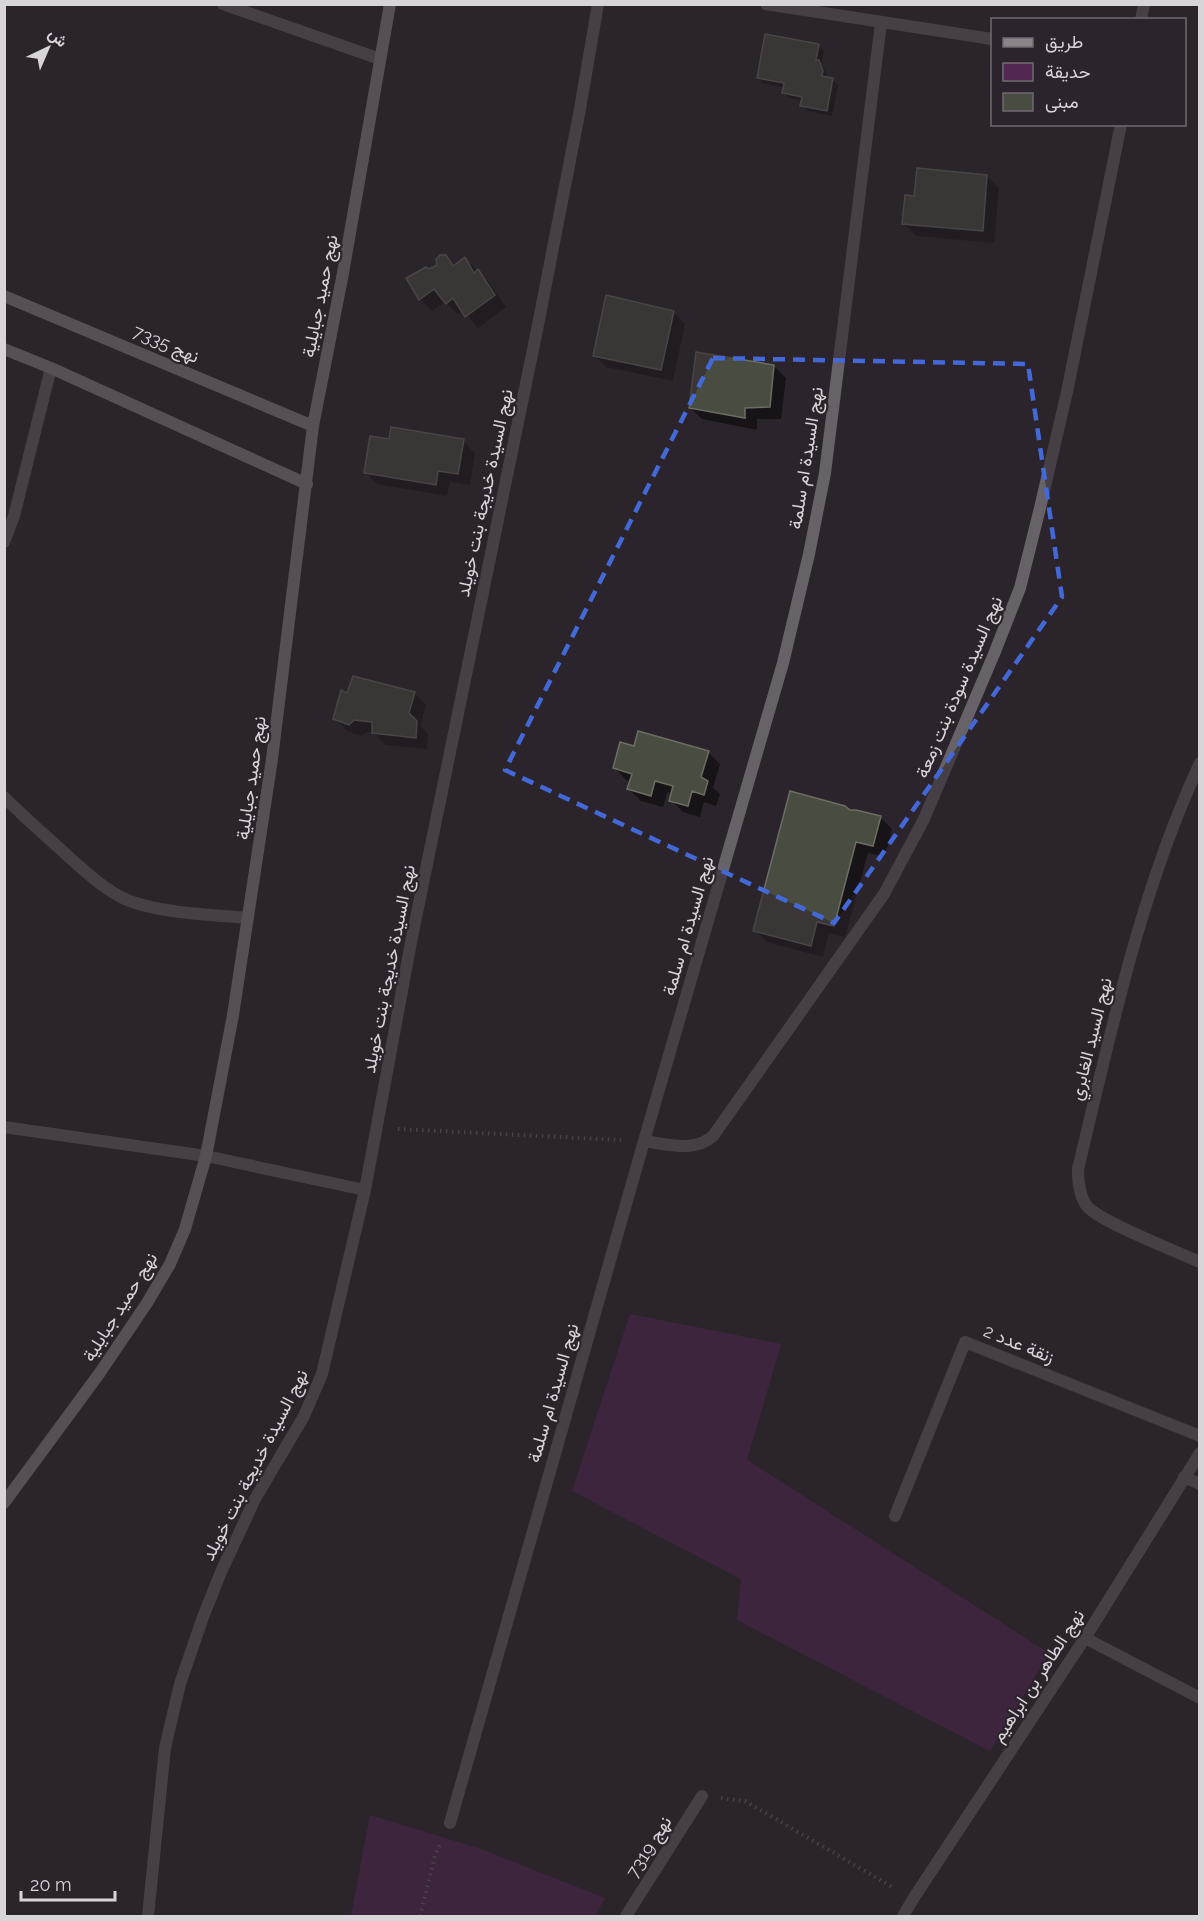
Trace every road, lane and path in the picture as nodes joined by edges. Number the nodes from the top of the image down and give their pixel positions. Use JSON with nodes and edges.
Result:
{"nodes":[{"id":1,"x":223,"y":4,"type":"edge"},
{"id":2,"x":390,"y":4,"type":"edge"},
{"id":3,"x":598,"y":4,"type":"edge"},
{"id":4,"x":766,"y":4,"type":"edge"},
{"id":5,"x":881,"y":23,"type":"junction"},
{"id":6,"x":991,"y":39,"type":"edge"},
{"id":7,"x":380,"y":59,"type":"junction"},
{"id":8,"x":1121,"y":126,"type":"edge"},
{"id":9,"x":4,"y":296,"type":"edge"},
{"id":10,"x":4,"y":349,"type":"edge"},
{"id":11,"x":51,"y":368,"type":"junction"},
{"id":12,"x":313,"y":426,"type":"junction"},
{"id":13,"x":307,"y":484,"type":"junction"},
{"id":14,"x":4,"y":542,"type":"edge"},
{"id":15,"x":1200,"y":763,"type":"edge"},
{"id":16,"x":4,"y":797,"type":"edge"},
{"id":17,"x":248,"y":918,"type":"junction"},
{"id":18,"x":4,"y":1126,"type":"edge"},
{"id":19,"x":376,"y":1128,"type":"junction"},
{"id":20,"x":644,"y":1141,"type":"junction"},
{"id":21,"x":206,"y":1156,"type":"junction"},
{"id":22,"x":365,"y":1190,"type":"junction"},
{"id":23,"x":1200,"y":1262,"type":"edge"},
{"id":24,"x":1200,"y":1436,"type":"edge"},
{"id":25,"x":1200,"y":1453,"type":"edge"},
{"id":26,"x":1184,"y":1477,"type":"junction"},
{"id":27,"x":1200,"y":1484,"type":"edge"},
{"id":28,"x":4,"y":1503,"type":"edge"},
{"id":29,"x":895,"y":1516,"type":"dead end"},
{"id":30,"x":1084,"y":1638,"type":"junction"},
{"id":31,"x":1200,"y":1698,"type":"edge"},
{"id":32,"x":702,"y":1796,"type":"joint"},
{"id":33,"x":450,"y":1823,"type":"dead end"},
{"id":34,"x":435,"y":1856,"type":"dead end"},
{"id":35,"x":913,"y":1899,"type":"junction"},
{"id":36,"x":148,"y":1917,"type":"edge"},
{"id":37,"x":420,"y":1917,"type":"edge"},
{"id":38,"x":626,"y":1917,"type":"edge"},
{"id":39,"x":903,"y":1917,"type":"edge"}],
"edges":[{"from":1,"to":7,"type":"street"},
{"from":2,"to":7,"type":"street","name":"نهج حميد جبايلية"},
{"from":3,"to":19,"type":"street","name":"نهج السيدة خديجة بنت خويلد"},
{"from":4,"to":5,"type":"street"},
{"from":5,"to":6,"type":"street"},
{"from":5,"to":20,"type":"street","name":"نهج السيدة ام سلمة"},
{"from":7,"to":12,"type":"street","name":"نهج حميد جبايلية"},
{"from":8,"to":20,"type":"street","name":"نهج السيدة سودة بنت زمعة"},
{"from":9,"to":12,"type":"street","name":"نهج 7335"},
{"from":10,"to":11,"type":"street"},
{"from":11,"to":13,"type":"street"},
{"from":11,"to":14,"type":"street"},
{"from":12,"to":13,"type":"street","name":"نهج حميد جبايلية"},
{"from":13,"to":17,"type":"street","name":"نهج حميد جبايلية"},
{"from":15,"to":23,"type":"street","name":"نهج السيد الغابري"},
{"from":16,"to":17,"type":"street"},
{"from":17,"to":21,"type":"street","name":"نهج حميد جبايلية"},
{"from":18,"to":21,"type":"street"},
{"from":19,"to":20,"type":"path"},
{"from":19,"to":22,"type":"street","name":"نهج السيدة خديجة بنت خويلد"},
{"from":20,"to":33,"type":"street","name":"نهج السيدة ام سلمة"},
{"from":21,"to":22,"type":"street"},
{"from":21,"to":28,"type":"street","name":"نهج حميد جبايلية"},
{"from":22,"to":36,"type":"street","name":"نهج السيدة خديجة بنت خويلد"},
{"from":24,"to":29,"type":"street","name":"زنقة عدد 2"},
{"from":25,"to":26,"type":"street","name":"نهج الطاهر بن ابراهيم"},
{"from":26,"to":27,"type":"street"},
{"from":26,"to":30,"type":"street","name":"نهج الطاهر بن ابراهيم"},
{"from":30,"to":31,"type":"street"},
{"from":30,"to":35,"type":"street","name":"نهج الطاهر بن ابراهيم"},
{"from":32,"to":35,"type":"path"},
{"from":32,"to":38,"type":"street","name":"نهج 7319"},
{"from":34,"to":37,"type":"path"},
{"from":35,"to":39,"type":"street","name":"نهج الطاهر بن ابراهيم"}]}
